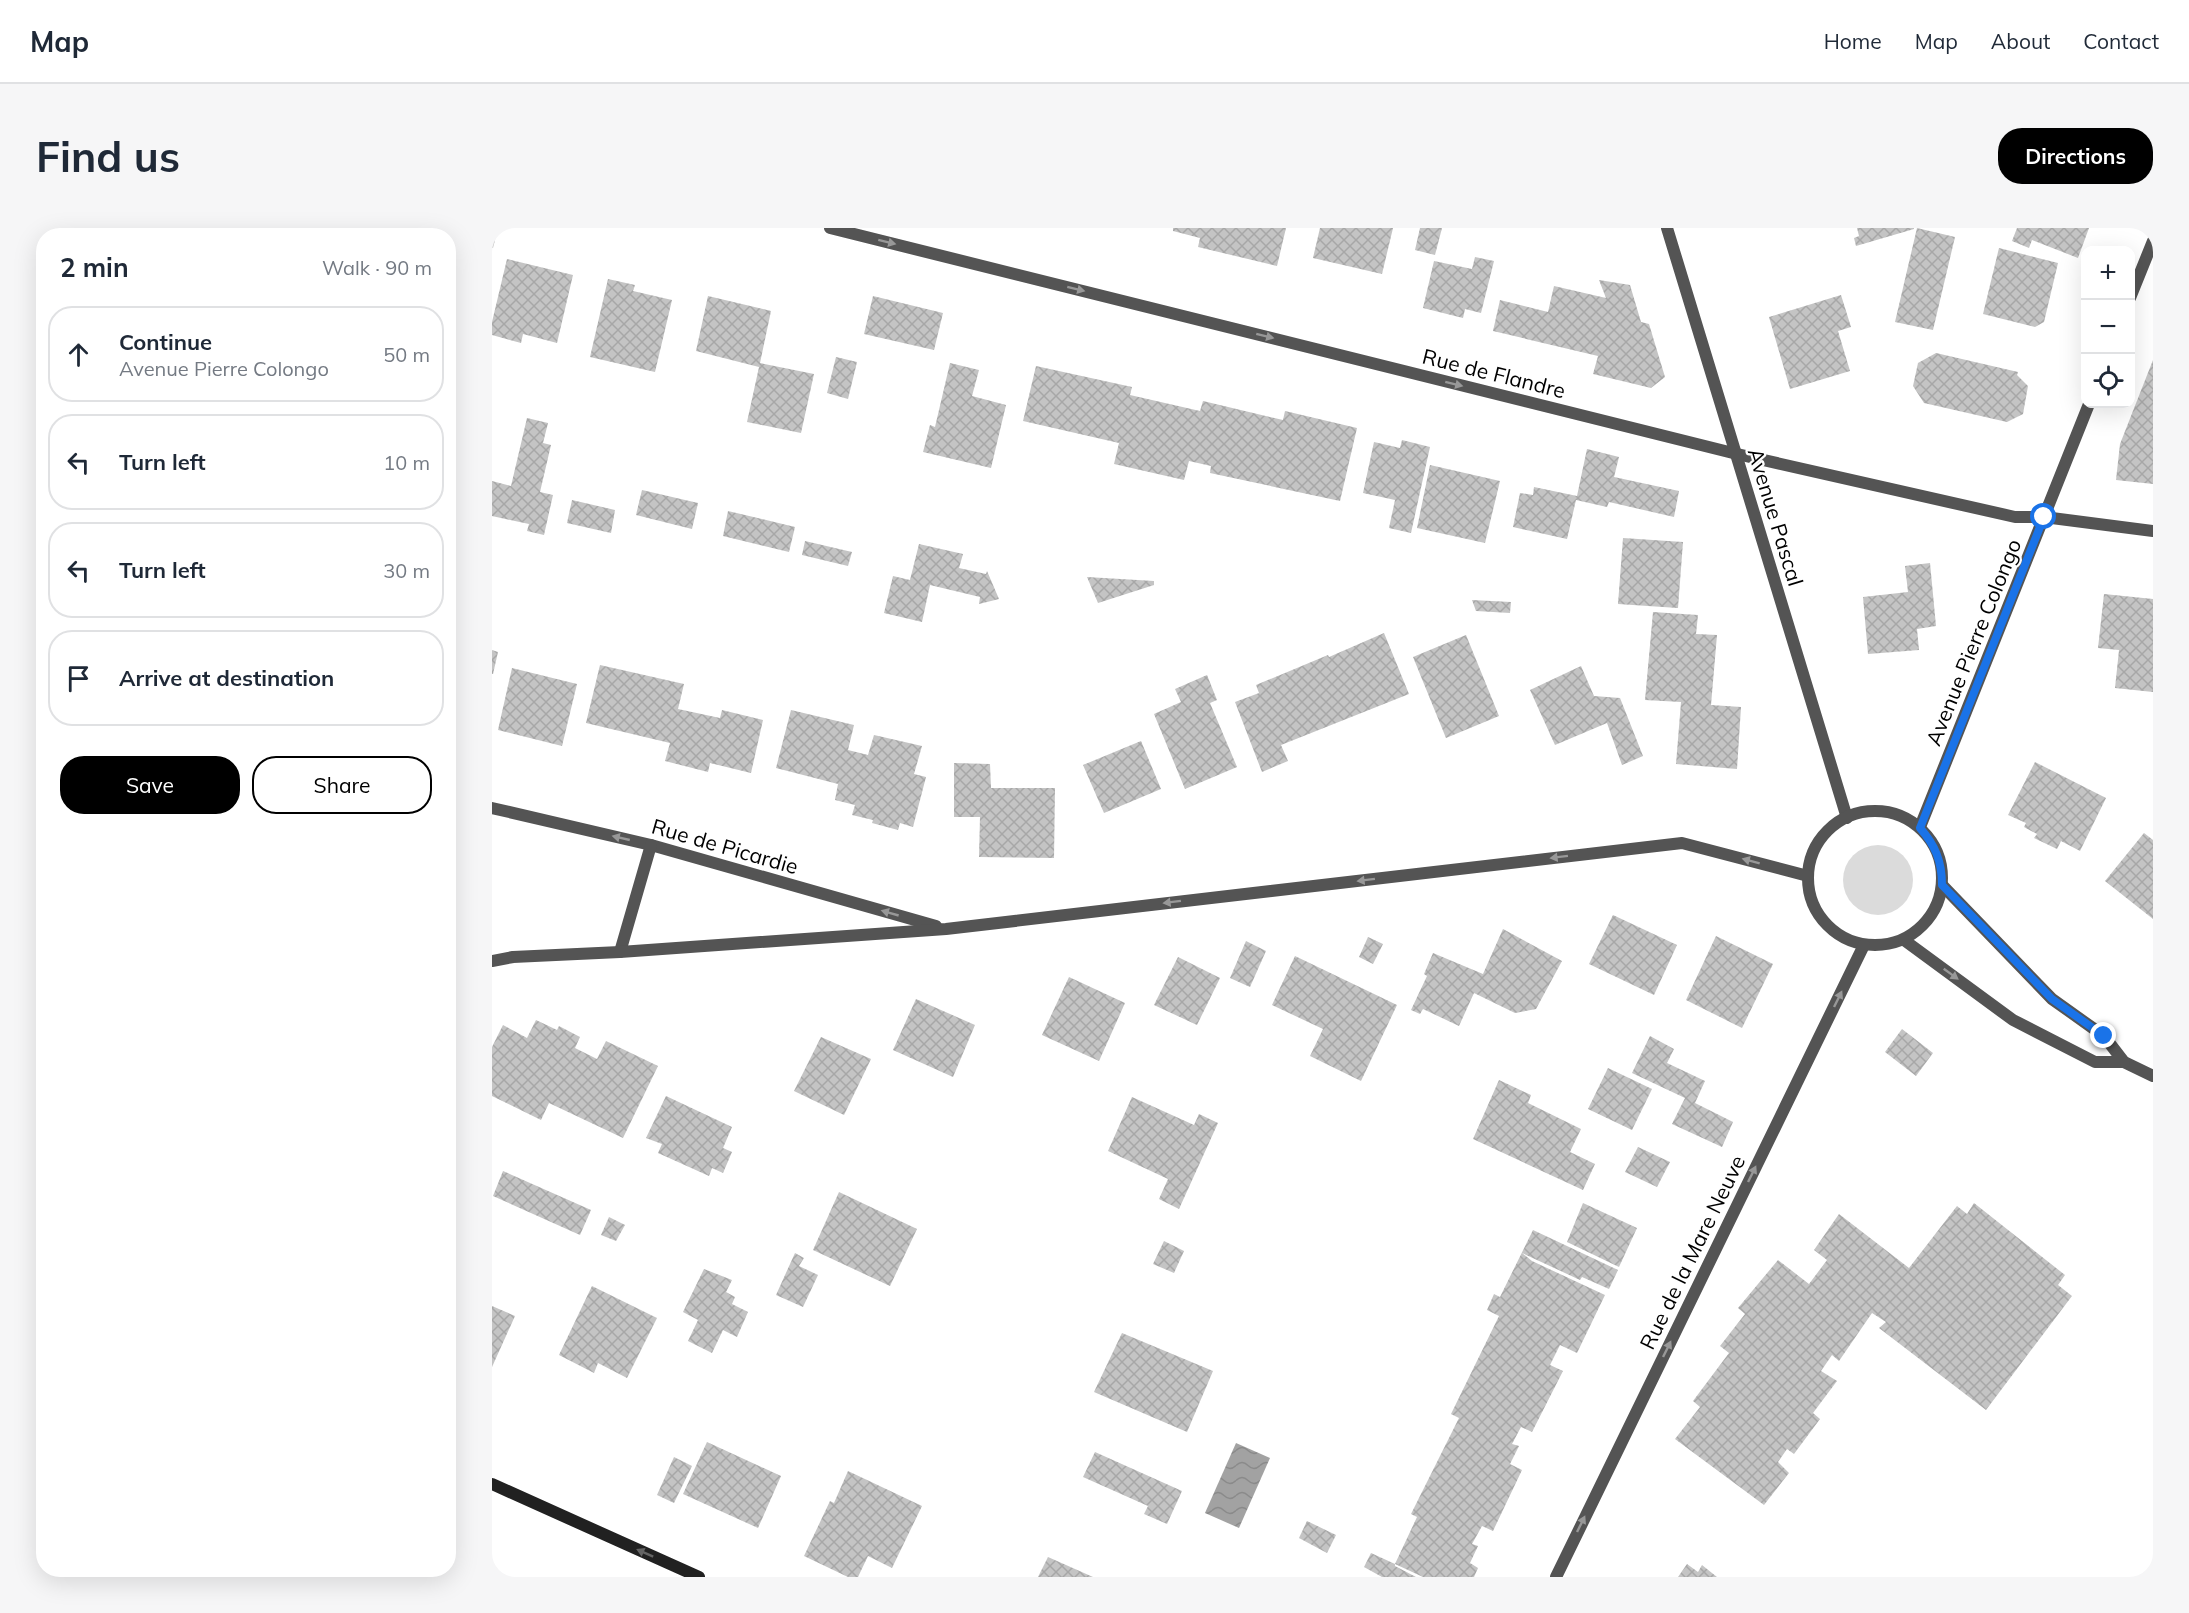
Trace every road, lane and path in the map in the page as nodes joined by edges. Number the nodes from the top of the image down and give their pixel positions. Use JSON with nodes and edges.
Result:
{"nodes":[{"id":1,"x":830,"y":228,"type":"edge"},
{"id":2,"x":1667,"y":228,"type":"edge"},
{"id":3,"x":2153,"y":241,"type":"edge"},
{"id":4,"x":2135,"y":286,"type":"edge"},
{"id":5,"x":2087,"y":408,"type":"edge"},
{"id":6,"x":1737,"y":454,"type":"junction"},
{"id":7,"x":2044,"y":517,"type":"junction"},
{"id":8,"x":2153,"y":531,"type":"edge"},
{"id":9,"x":492,"y":808,"type":"edge"},
{"id":10,"x":1847,"y":818,"type":"junction"},
{"id":11,"x":1920,"y":828,"type":"junction"},
{"id":12,"x":651,"y":845,"type":"junction"},
{"id":13,"x":1808,"y":876,"type":"junction"},
{"id":14,"x":1942,"y":885,"type":"junction"},
{"id":15,"x":946,"y":928,"type":"junction"},
{"id":16,"x":1904,"y":940,"type":"junction"},
{"id":17,"x":1864,"y":945,"type":"junction"},
{"id":18,"x":620,"y":952,"type":"junction"},
{"id":19,"x":492,"y":960,"type":"edge"},
{"id":20,"x":2124,"y":1062,"type":"junction"},
{"id":21,"x":2153,"y":1076,"type":"edge"},
{"id":22,"x":492,"y":1484,"type":"edge"},
{"id":23,"x":699,"y":1577,"type":"edge"},
{"id":24,"x":1556,"y":1577,"type":"edge"}],
"edges":[{"from":1,"to":6,"type":"street","name":"Rue de Flandre","one_way":true},
{"from":2,"to":6,"type":"street","name":"Avenue Pascal"},
{"from":3,"to":4,"type":"street"},
{"from":5,"to":7,"type":"street","name":"Avenue Pierre Colongo"},
{"from":6,"to":7,"type":"street","name":"Rue de Flandre"},
{"from":6,"to":10,"type":"street","name":"Avenue Pascal"},
{"from":7,"to":8,"type":"street","name":"Rue de Flandre"},
{"from":7,"to":11,"type":"street","name":"Avenue Pierre Colongo"},
{"from":12,"to":9,"type":"street","name":"Rue de Picardie","one_way":true},
{"from":10,"to":11,"type":"street"},
{"from":10,"to":13,"type":"street"},
{"from":11,"to":14,"type":"street"},
{"from":15,"to":12,"type":"street","name":"Rue de Picardie","one_way":true},
{"from":12,"to":18,"type":"street"},
{"from":13,"to":15,"type":"street","one_way":true},
{"from":13,"to":17,"type":"street"},
{"from":14,"to":16,"type":"street"},
{"from":14,"to":20,"type":"street"},
{"from":15,"to":18,"type":"street"},
{"from":16,"to":17,"type":"street"},
{"from":16,"to":20,"type":"street","one_way":true},
{"from":24,"to":17,"type":"street","name":"Rue de la Mare Neuve","one_way":true},
{"from":18,"to":19,"type":"street"},
{"from":20,"to":21,"type":"street"},
{"from":23,"to":22,"type":"main road","one_way":true}]}
